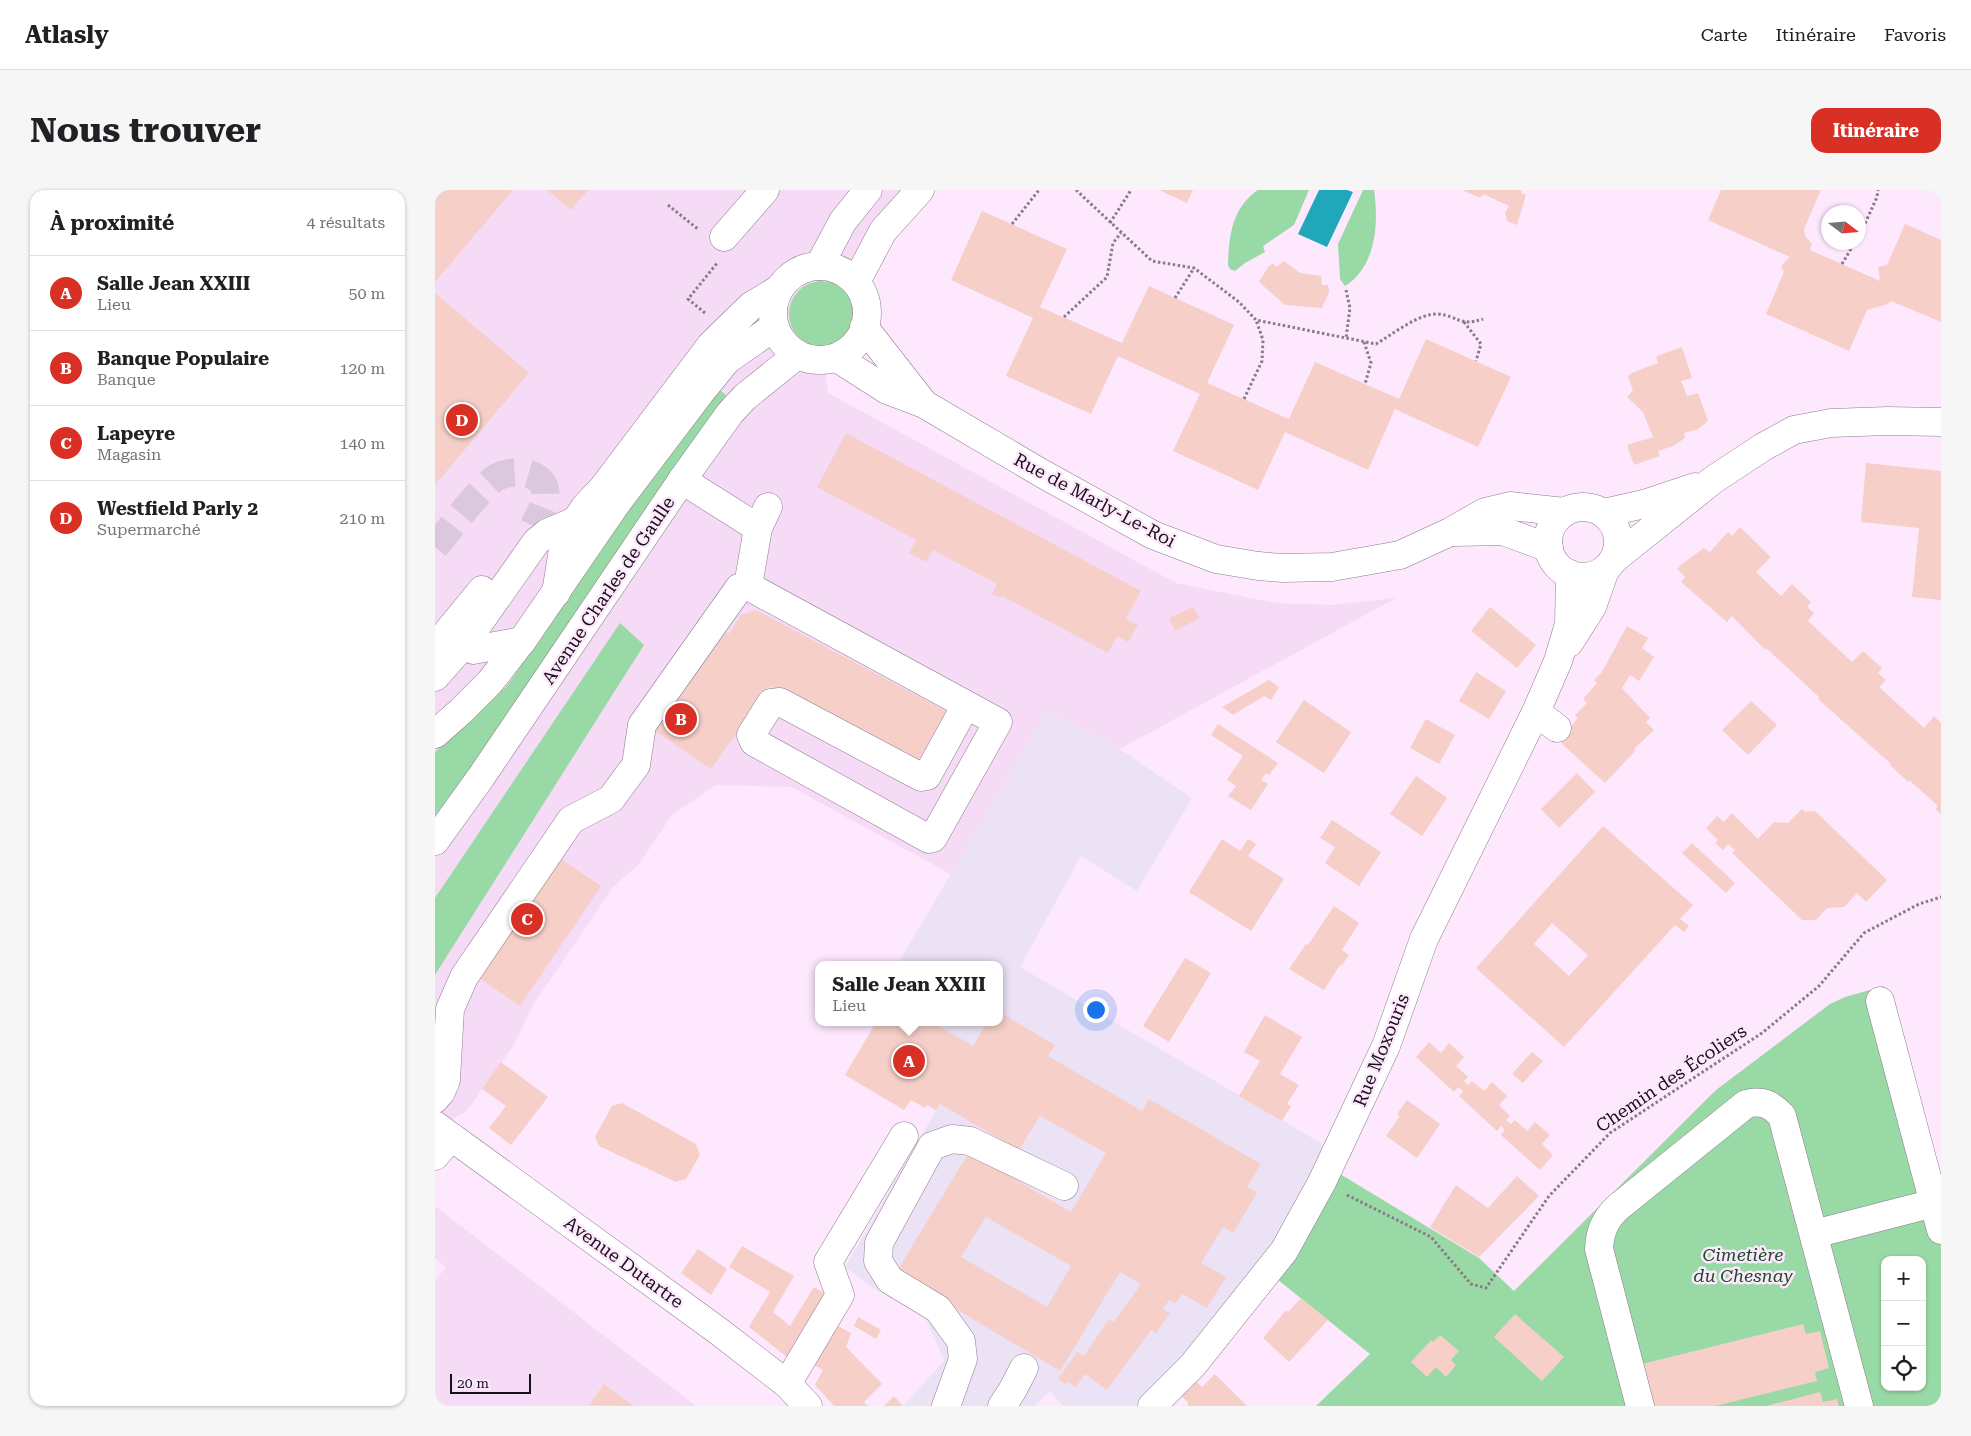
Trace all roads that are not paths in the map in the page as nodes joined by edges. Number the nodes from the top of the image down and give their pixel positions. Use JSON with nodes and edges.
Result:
{"nodes":[{"id":1,"x":765,"y":190,"type":"edge"},
{"id":2,"x":868,"y":190,"type":"edge"},
{"id":3,"x":920,"y":190,"type":"edge"},
{"id":4,"x":716,"y":243,"type":"road end"},
{"id":5,"x":819,"y":266,"type":"junction"},
{"id":6,"x":856,"y":282,"type":"junction"},
{"id":7,"x":779,"y":289,"type":"junction"},
{"id":8,"x":774,"y":327,"type":"junction"},
{"id":9,"x":864,"y":327,"type":"junction"},
{"id":10,"x":797,"y":355,"type":"junction"},
{"id":11,"x":837,"y":358,"type":"junction"},
{"id":12,"x":924,"y":404,"type":"junction"},
{"id":13,"x":1941,"y":422,"type":"edge"},
{"id":14,"x":682,"y":480,"type":"junction"},
{"id":15,"x":1713,"y":480,"type":"junction"},
{"id":16,"x":617,"y":504,"type":"junction"},
{"id":17,"x":1565,"y":512,"type":"junction"},
{"id":18,"x":1604,"y":513,"type":"junction"},
{"id":19,"x":576,"y":520,"type":"junction"},
{"id":20,"x":534,"y":526,"type":"tunnel mouth"},
{"id":21,"x":1450,"y":532,"type":"junction"},
{"id":22,"x":1549,"y":548,"type":"junction"},
{"id":23,"x":1609,"y":565,"type":"junction"},
{"id":24,"x":1569,"y":574,"type":"junction"},
{"id":25,"x":748,"y":586,"type":"junction"},
{"id":26,"x":556,"y":593,"type":"junction"},
{"id":27,"x":522,"y":641,"type":"junction"},
{"id":28,"x":435,"y":647,"type":"edge"},
{"id":29,"x":473,"y":650,"type":"dead end"},
{"id":30,"x":1558,"y":661,"type":"junction"},
{"id":31,"x":435,"y":677,"type":"edge"},
{"id":32,"x":966,"y":705,"type":"junction"},
{"id":33,"x":1536,"y":712,"type":"junction"},
{"id":34,"x":1557,"y":728,"type":"dead end"},
{"id":35,"x":435,"y":734,"type":"edge"},
{"id":36,"x":435,"y":841,"type":"edge"},
{"id":37,"x":1880,"y":1001,"type":"dead end"},
{"id":38,"x":435,"y":1099,"type":"edge"},
{"id":39,"x":904,"y":1136,"type":"dead end"},
{"id":40,"x":440,"y":1139,"type":"edge"},
{"id":41,"x":1065,"y":1186,"type":"dead end"},
{"id":42,"x":1933,"y":1202,"type":"junction"},
{"id":43,"x":1941,"y":1230,"type":"edge"},
{"id":44,"x":1814,"y":1234,"type":"junction"},
{"id":45,"x":1024,"y":1368,"type":"dead end"},
{"id":46,"x":787,"y":1384,"type":"junction"},
{"id":47,"x":809,"y":1406,"type":"edge"},
{"id":48,"x":946,"y":1406,"type":"edge"},
{"id":49,"x":1002,"y":1406,"type":"edge"},
{"id":50,"x":1152,"y":1406,"type":"edge"},
{"id":51,"x":1640,"y":1406,"type":"edge"},
{"id":52,"x":1859,"y":1406,"type":"edge"}],
"edges":[{"from":1,"to":4,"type":"street"},
{"from":2,"to":5,"type":"street"},
{"from":3,"to":6,"type":"street"},
{"from":5,"to":6,"type":"street"},
{"from":5,"to":7,"type":"street"},
{"from":6,"to":9,"type":"street"},
{"from":7,"to":8,"type":"street"},
{"from":7,"to":19,"type":"street"},
{"from":8,"to":10,"type":"street"},
{"from":8,"to":16,"type":"street"},
{"from":9,"to":11,"type":"street"},
{"from":9,"to":12,"type":"street","name":"Rue de Marly-Le-Roi"},
{"from":10,"to":11,"type":"street"},
{"from":10,"to":14,"type":"street","name":"Avenue Charles de Gaulle"},
{"from":11,"to":12,"type":"street","name":"Rue de Marly-Le-Roi"},
{"from":12,"to":21,"type":"street","name":"Rue de Marly-Le-Roi"},
{"from":13,"to":15,"type":"street"},
{"from":14,"to":25,"type":"street"},
{"from":14,"to":36,"type":"street","name":"Avenue Charles de Gaulle"},
{"from":15,"to":18,"type":"street"},
{"from":15,"to":23,"type":"street"},
{"from":16,"to":19,"type":"street"},
{"from":16,"to":26,"type":"street"},
{"from":17,"to":18,"type":"street"},
{"from":17,"to":21,"type":"street","name":"Rue de Marly-Le-Roi"},
{"from":17,"to":22,"type":"street"},
{"from":18,"to":23,"type":"street"},
{"from":19,"to":26,"type":"street"},
{"from":19,"to":31,"type":"street"},
{"from":20,"to":28,"type":"street"},
{"from":21,"to":22,"type":"street","name":"Rue de Marly-Le-Roi"},
{"from":22,"to":24,"type":"street"},
{"from":23,"to":24,"type":"street"},
{"from":23,"to":30,"type":"street","name":"Rue Moxouris"},
{"from":24,"to":30,"type":"street","name":"Rue Moxouris"},
{"from":25,"to":32,"type":"street"},
{"from":25,"to":38,"type":"street"},
{"from":26,"to":27,"type":"street"},
{"from":27,"to":29,"type":"street"},
{"from":27,"to":35,"type":"street"},
{"from":30,"to":33,"type":"street","name":"Rue Moxouris"},
{"from":32,"to":32,"type":"street"},
{"from":33,"to":34,"type":"street"},
{"from":33,"to":50,"type":"street","name":"Rue Moxouris"},
{"from":37,"to":42,"type":"street"},
{"from":39,"to":46,"type":"street"},
{"from":40,"to":46,"type":"street","name":"Avenue Dutartre"},
{"from":41,"to":48,"type":"street"},
{"from":42,"to":43,"type":"street"},
{"from":42,"to":44,"type":"street"},
{"from":44,"to":51,"type":"street"},
{"from":44,"to":52,"type":"street"},
{"from":45,"to":49,"type":"street"},
{"from":46,"to":47,"type":"street","name":"Avenue Dutartre"}]}
